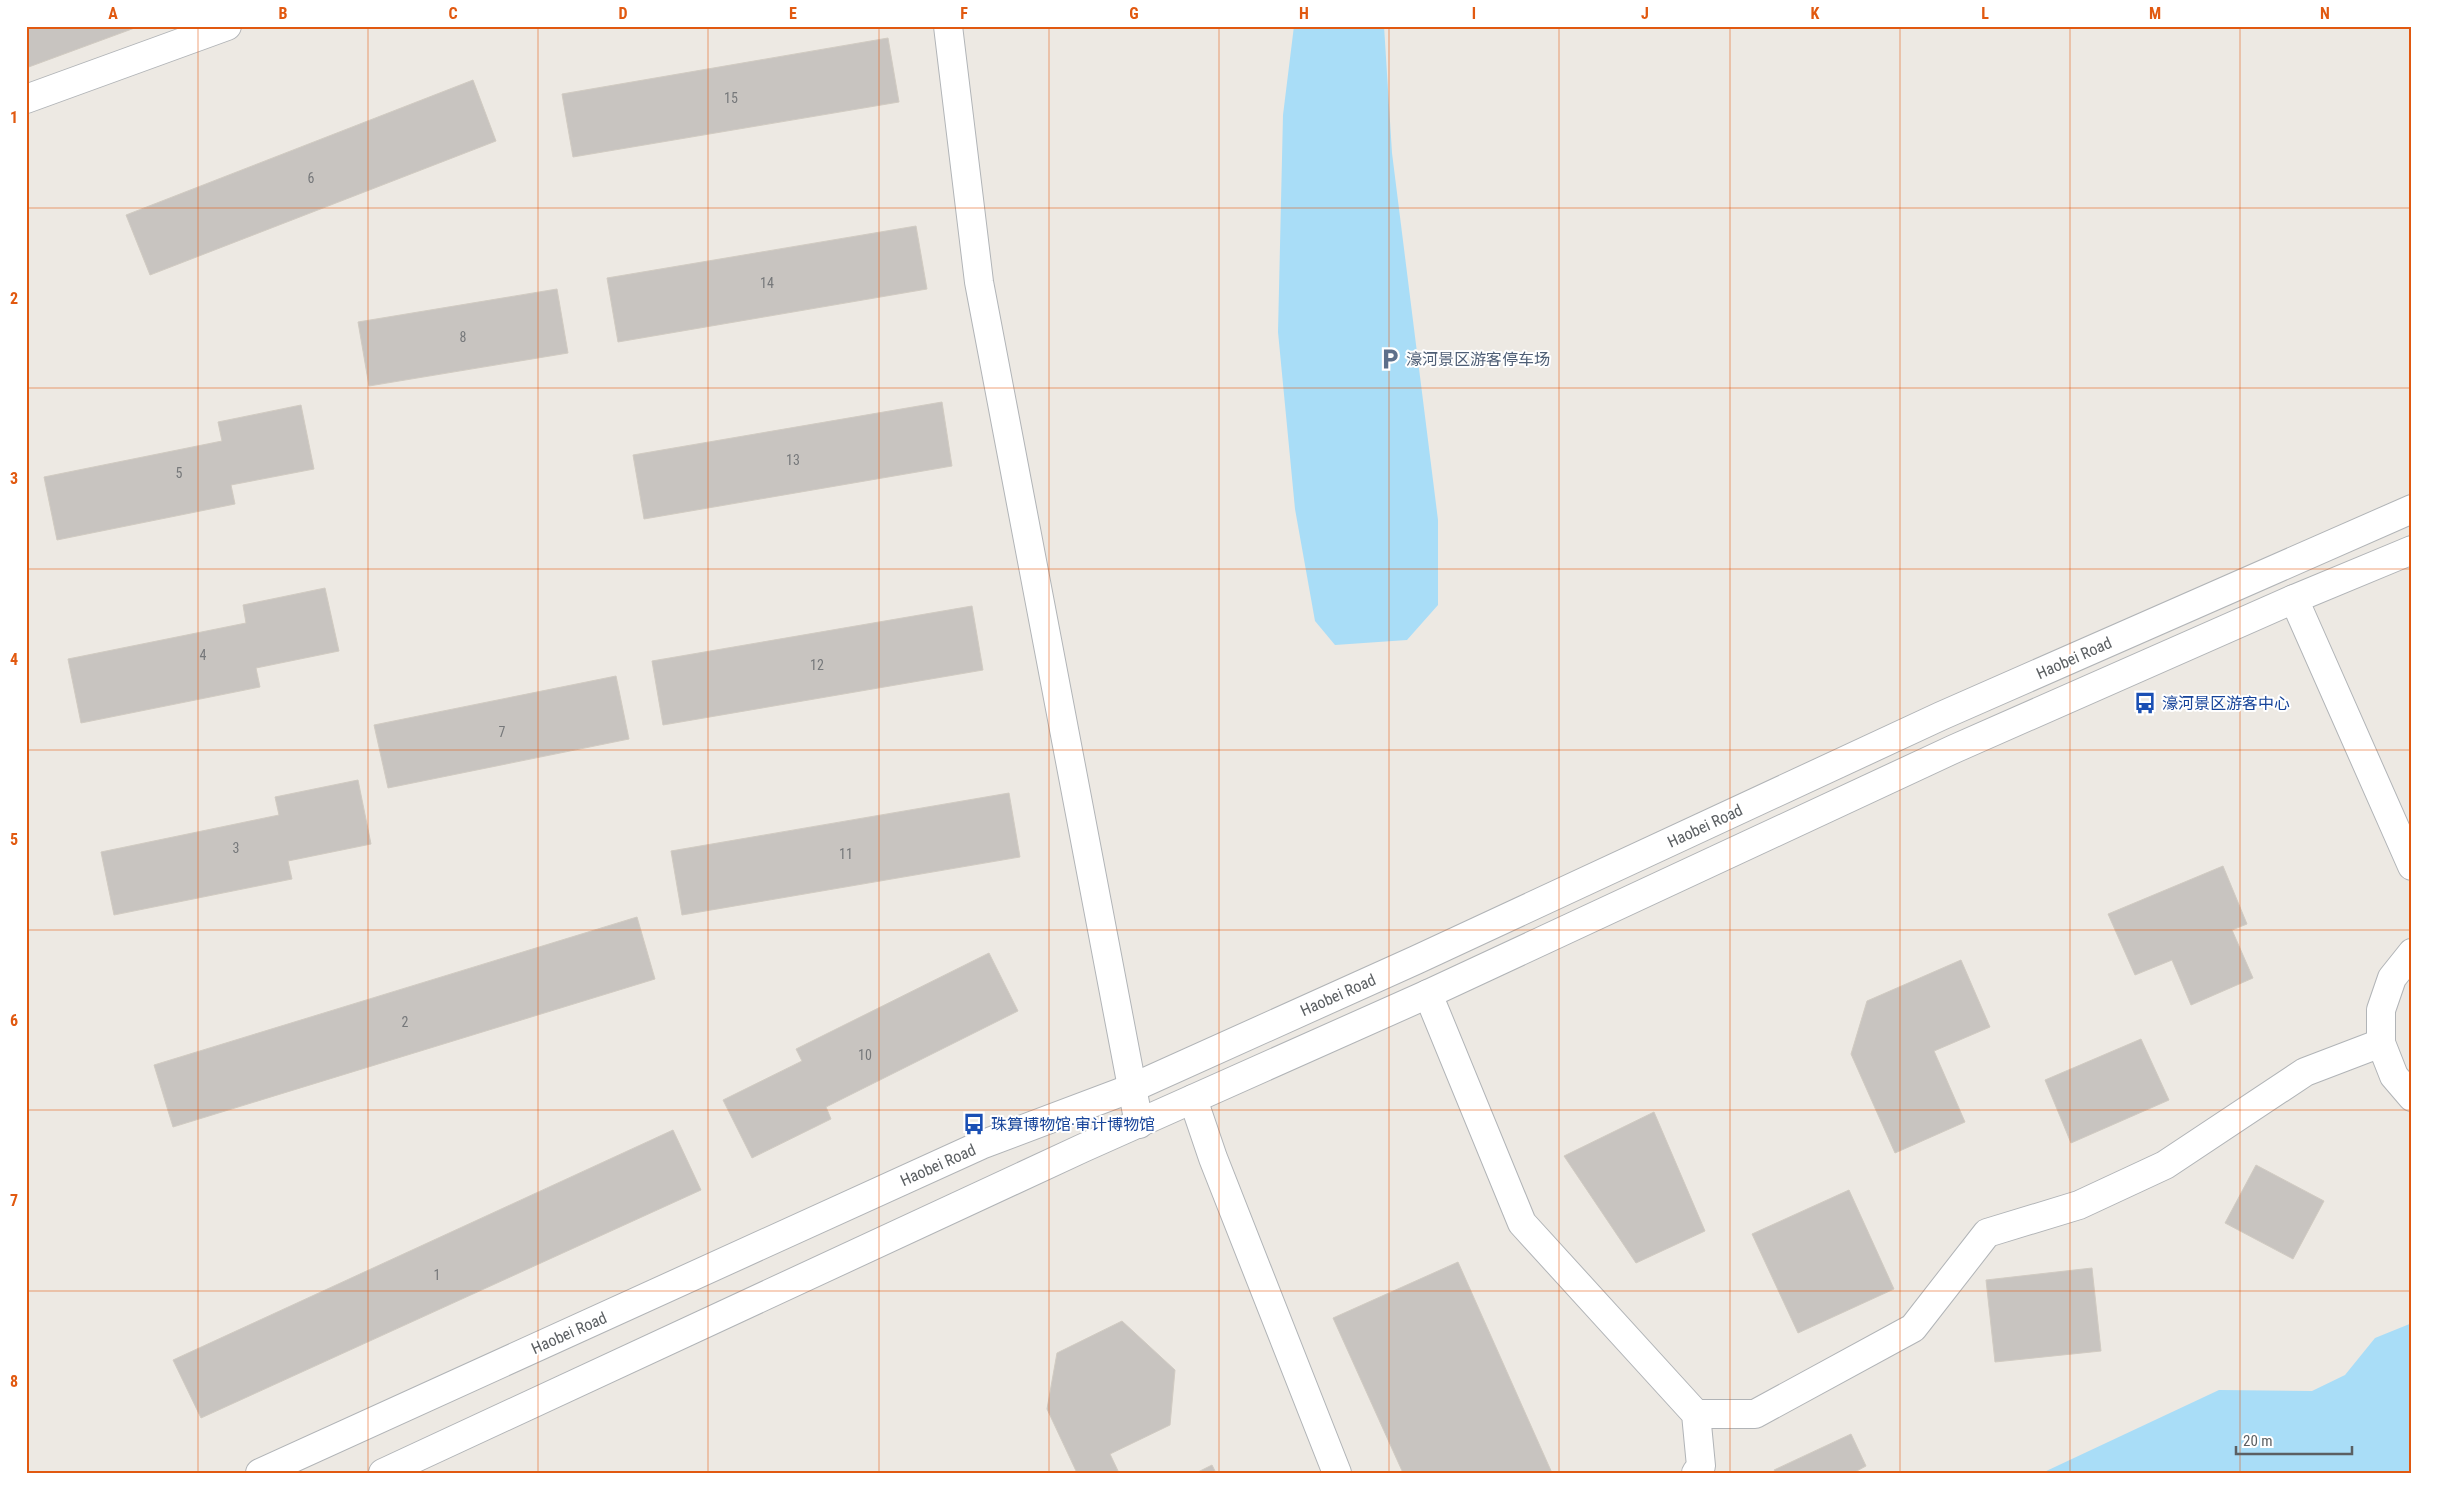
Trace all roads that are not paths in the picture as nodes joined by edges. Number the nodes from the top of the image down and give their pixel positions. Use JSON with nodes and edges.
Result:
{"nodes":[{"id":1,"x":227,"y":26,"type":"edge"},
{"id":2,"x":948,"y":26,"type":"edge"},
{"id":3,"x":26,"y":99,"type":"edge"},
{"id":4,"x":2412,"y":509,"type":"edge"},
{"id":5,"x":2412,"y":550,"type":"edge"},
{"id":6,"x":2294,"y":599,"type":"junction"},
{"id":7,"x":2412,"y":866,"type":"edge"},
{"id":8,"x":2412,"y":953,"type":"edge"},
{"id":9,"x":1428,"y":994,"type":"junction"},
{"id":10,"x":2381,"y":1043,"type":"junction"},
{"id":11,"x":1132,"y":1088,"type":"junction"},
{"id":12,"x":2412,"y":1097,"type":"edge"},
{"id":13,"x":1193,"y":1099,"type":"junction"},
{"id":14,"x":1139,"y":1124,"type":"junction"},
{"id":15,"x":1696,"y":1414,"type":"junction"},
{"id":16,"x":260,"y":1473,"type":"edge"},
{"id":17,"x":384,"y":1473,"type":"edge"},
{"id":18,"x":1338,"y":1473,"type":"edge"},
{"id":19,"x":1696,"y":1473,"type":"edge"}],
"edges":[{"from":1,"to":3,"type":"street"},
{"from":2,"to":11,"type":"street"},
{"from":4,"to":11,"type":"street","name":"Haobei Road"},
{"from":5,"to":6,"type":"street"},
{"from":6,"to":7,"type":"street"},
{"from":6,"to":9,"type":"street"},
{"from":8,"to":10,"type":"street"},
{"from":9,"to":13,"type":"street"},
{"from":9,"to":15,"type":"street"},
{"from":10,"to":12,"type":"street"},
{"from":10,"to":15,"type":"street"},
{"from":11,"to":14,"type":"street"},
{"from":11,"to":16,"type":"street","name":"Haobei Road"},
{"from":13,"to":14,"type":"street"},
{"from":13,"to":18,"type":"street"},
{"from":14,"to":17,"type":"street"},
{"from":15,"to":19,"type":"street"}]}
